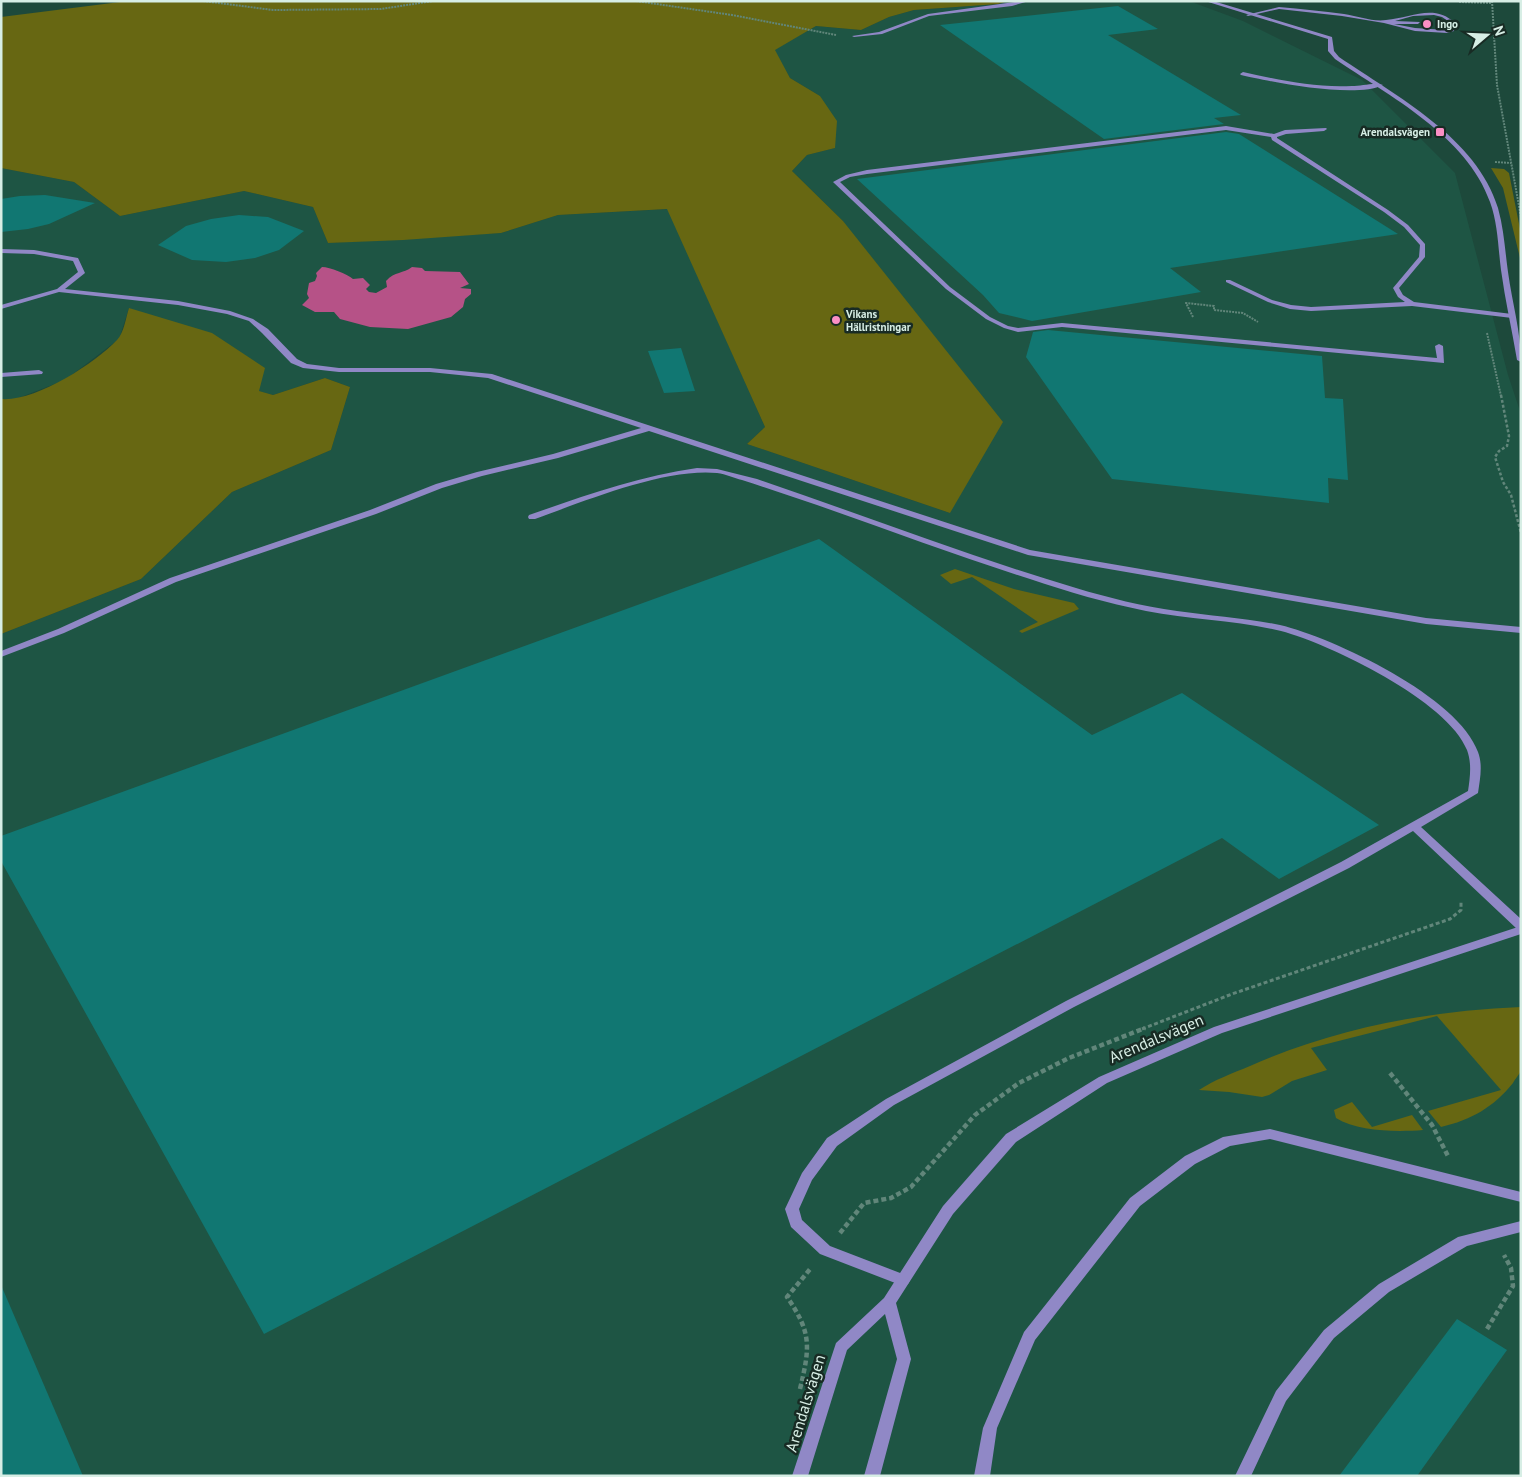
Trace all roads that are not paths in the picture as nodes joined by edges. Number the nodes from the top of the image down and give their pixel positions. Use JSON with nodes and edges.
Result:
{"nodes":[{"id":1,"x":1027,"y":1,"type":"edge"},
{"id":2,"x":1207,"y":1,"type":"edge"},
{"id":3,"x":1248,"y":15,"type":"junction"},
{"id":4,"x":1437,"y":20,"type":"dead end"},
{"id":5,"x":1385,"y":22,"type":"junction"},
{"id":6,"x":1417,"y":22,"type":"dead end"},
{"id":7,"x":1451,"y":25,"type":"junction"},
{"id":8,"x":1436,"y":28,"type":"dead end"},
{"id":9,"x":854,"y":36,"type":"road end"},
{"id":10,"x":1243,"y":74,"type":"dead end"},
{"id":11,"x":1380,"y":85,"type":"junction"},
{"id":12,"x":1324,"y":130,"type":"dead end"},
{"id":13,"x":1274,"y":136,"type":"junction"},
{"id":14,"x":1,"y":251,"type":"edge"},
{"id":15,"x":1228,"y":281,"type":"dead end"},
{"id":16,"x":59,"y":290,"type":"junction"},
{"id":17,"x":1412,"y":304,"type":"junction"},
{"id":18,"x":1,"y":307,"type":"edge"},
{"id":19,"x":1512,"y":316,"type":"junction"},
{"id":20,"x":1438,"y":346,"type":"dead end"},
{"id":21,"x":1521,"y":360,"type":"edge"},
{"id":22,"x":39,"y":372,"type":"dead end"},
{"id":23,"x":1,"y":375,"type":"edge"},
{"id":24,"x":650,"y":428,"type":"junction"},
{"id":25,"x":532,"y":517,"type":"dead end"},
{"id":26,"x":1521,"y":630,"type":"edge"},
{"id":27,"x":1,"y":654,"type":"edge"},
{"id":28,"x":1414,"y":826,"type":"junction"},
{"id":29,"x":1521,"y":926,"type":"edge"},
{"id":30,"x":1521,"y":930,"type":"edge"},
{"id":31,"x":1521,"y":1198,"type":"edge"},
{"id":32,"x":1521,"y":1226,"type":"edge"},
{"id":33,"x":903,"y":1280,"type":"junction"},
{"id":34,"x":889,"y":1302,"type":"junction"},
{"id":35,"x":800,"y":1476,"type":"edge"},
{"id":36,"x":872,"y":1476,"type":"edge"},
{"id":37,"x":982,"y":1476,"type":"edge"},
{"id":38,"x":1243,"y":1476,"type":"edge"}],
"edges":[{"from":1,"to":9,"type":"street"},
{"from":2,"to":3,"type":"street"},
{"from":3,"to":5,"type":"street"},
{"from":3,"to":11,"type":"street"},
{"from":4,"to":7,"type":"street"},
{"from":5,"to":6,"type":"street"},
{"from":5,"to":7,"type":"street"},
{"from":5,"to":7,"type":"street"},
{"from":7,"to":8,"type":"street"},
{"from":10,"to":11,"type":"street"},
{"from":11,"to":19,"type":"street"},
{"from":12,"to":13,"type":"street"},
{"from":13,"to":17,"type":"street"},
{"from":13,"to":20,"type":"street"},
{"from":14,"to":16,"type":"street"},
{"from":15,"to":17,"type":"street"},
{"from":16,"to":18,"type":"street"},
{"from":16,"to":24,"type":"street"},
{"from":17,"to":19,"type":"street"},
{"from":19,"to":21,"type":"street"},
{"from":22,"to":23,"type":"street"},
{"from":24,"to":26,"type":"street"},
{"from":24,"to":27,"type":"street"},
{"from":25,"to":28,"type":"street"},
{"from":28,"to":29,"type":"street"},
{"from":28,"to":33,"type":"street"},
{"from":30,"to":33,"type":"street","name":"Arendalsvägen"},
{"from":31,"to":37,"type":"street"},
{"from":32,"to":38,"type":"street"},
{"from":33,"to":34,"type":"street","name":"Arendalsvägen"},
{"from":34,"to":35,"type":"street","name":"Arendalsvägen"},
{"from":34,"to":36,"type":"street"}]}
